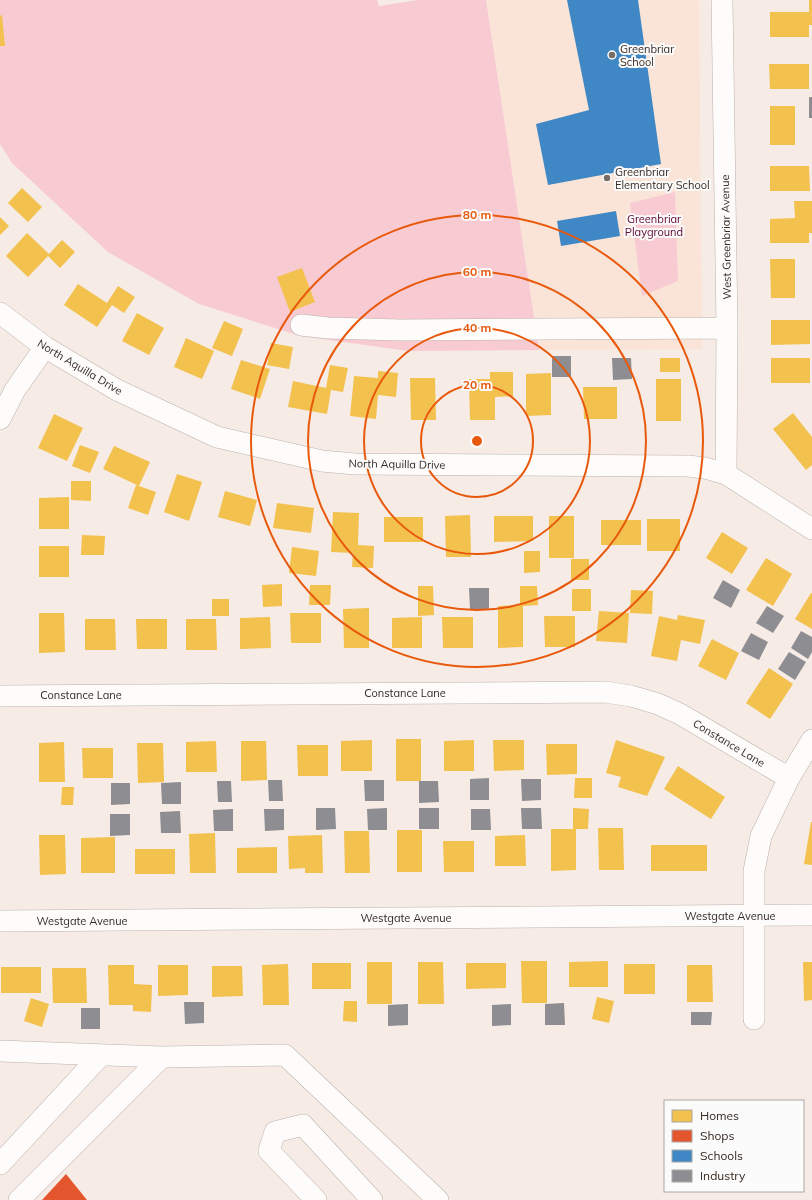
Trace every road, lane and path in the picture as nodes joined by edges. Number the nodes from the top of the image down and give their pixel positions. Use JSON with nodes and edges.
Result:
{"nodes":[{"id":1,"x":722,"y":0,"type":"edge"},
{"id":2,"x":0,"y":313,"type":"edge"},
{"id":3,"x":301,"y":325,"type":"dead end"},
{"id":4,"x":727,"y":328,"type":"junction"},
{"id":5,"x":45,"y":347,"type":"junction"},
{"id":6,"x":0,"y":419,"type":"edge"},
{"id":7,"x":726,"y":474,"type":"junction"},
{"id":8,"x":812,"y":529,"type":"edge"},
{"id":9,"x":0,"y":696,"type":"edge"},
{"id":10,"x":812,"y":740,"type":"edge"},
{"id":11,"x":789,"y":778,"type":"junction"},
{"id":12,"x":755,"y":915,"type":"junction"},
{"id":13,"x":812,"y":915,"type":"edge"},
{"id":14,"x":0,"y":921,"type":"edge"},
{"id":15,"x":754,"y":1019,"type":"dead end"},
{"id":16,"x":0,"y":1051,"type":"edge"},
{"id":17,"x":101,"y":1055,"type":"junction"},
{"id":18,"x":162,"y":1056,"type":"junction"},
{"id":19,"x":0,"y":1164,"type":"edge"},
{"id":20,"x":19,"y":1200,"type":"edge"},
{"id":21,"x":316,"y":1200,"type":"edge"},
{"id":22,"x":372,"y":1200,"type":"edge"},
{"id":23,"x":438,"y":1200,"type":"edge"}],
"edges":[{"from":1,"to":4,"type":"street","name":"West Greenbriar Avenue"},
{"from":2,"to":5,"type":"street","name":"North Aquilla Drive"},
{"from":3,"to":4,"type":"street"},
{"from":4,"to":7,"type":"street","name":"West Greenbriar Avenue"},
{"from":5,"to":6,"type":"street"},
{"from":5,"to":7,"type":"street","name":"North Aquilla Drive"},
{"from":7,"to":8,"type":"street","name":"North Aquilla Drive"},
{"from":9,"to":11,"type":"street","name":"Constance Lane"},
{"from":10,"to":11,"type":"street"},
{"from":11,"to":12,"type":"street"},
{"from":12,"to":13,"type":"street","name":"Westgate Avenue"},
{"from":12,"to":14,"type":"street","name":"Westgate Avenue"},
{"from":12,"to":15,"type":"street"},
{"from":16,"to":17,"type":"street"},
{"from":17,"to":18,"type":"street"},
{"from":17,"to":19,"type":"street"},
{"from":18,"to":20,"type":"street"},
{"from":18,"to":23,"type":"street"},
{"from":21,"to":22,"type":"street"}]}
